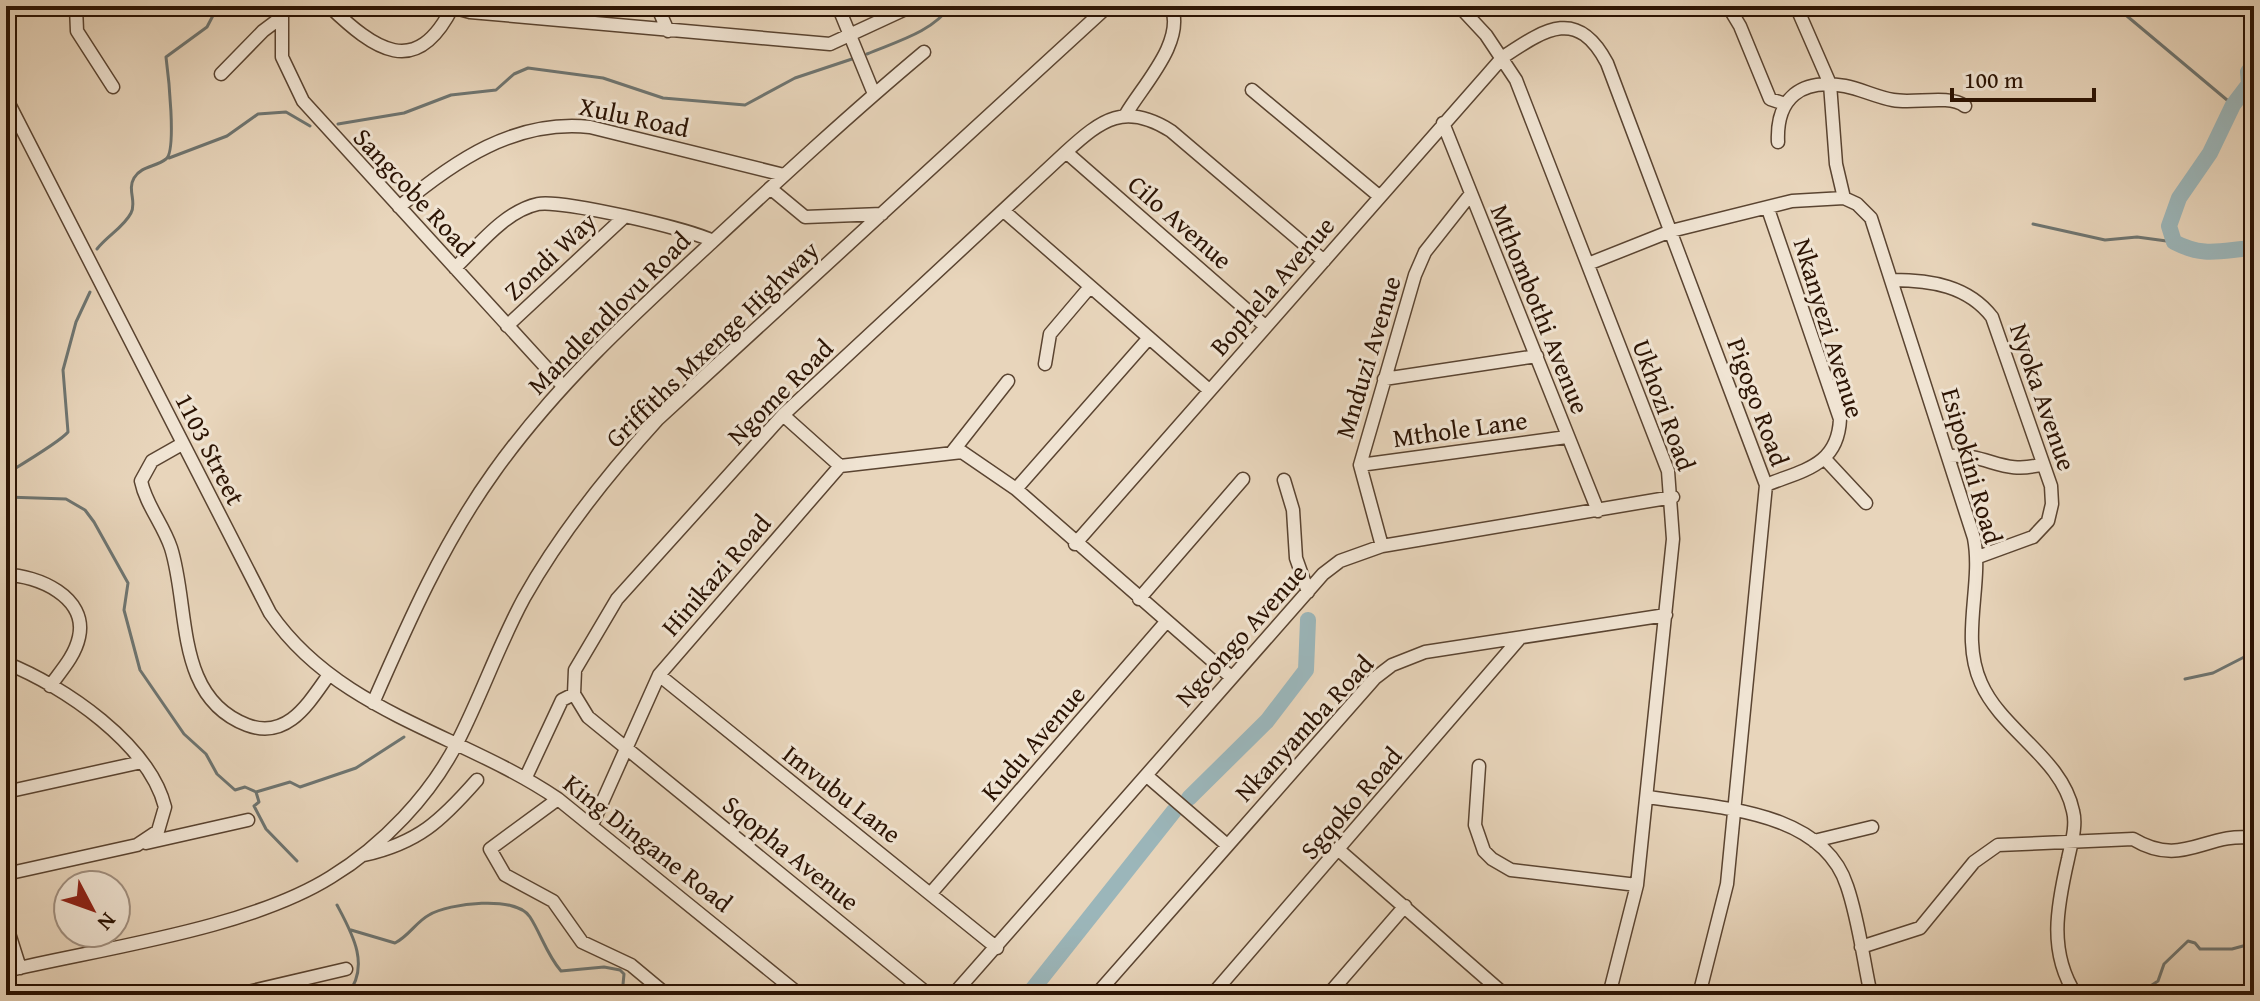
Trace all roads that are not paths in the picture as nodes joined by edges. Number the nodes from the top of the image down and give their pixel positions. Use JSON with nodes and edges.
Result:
{"nodes":[{"id":1,"x":74,"y":6,"type":"edge"},
{"id":2,"x":82,"y":6,"type":"edge"},
{"id":3,"x":329,"y":6,"type":"edge"},
{"id":4,"x":657,"y":6,"type":"edge"},
{"id":5,"x":838,"y":6,"type":"edge"},
{"id":6,"x":912,"y":6,"type":"edge"},
{"id":7,"x":1108,"y":6,"type":"edge"},
{"id":8,"x":1171,"y":6,"type":"edge"},
{"id":9,"x":1459,"y":6,"type":"edge"},
{"id":10,"x":1728,"y":6,"type":"edge"},
{"id":11,"x":1796,"y":6,"type":"edge"},
{"id":12,"x":451,"y":7,"type":"edge"},
{"id":13,"x":281,"y":13,"type":"edge"},
{"id":14,"x":668,"y":31,"type":"junction"},
{"id":15,"x":851,"y":35,"type":"junction"},
{"id":16,"x":924,"y":52,"type":"dead end"},
{"id":17,"x":1503,"y":57,"type":"junction"},
{"id":18,"x":221,"y":74,"type":"dead end"},
{"id":19,"x":1830,"y":84,"type":"junction"},
{"id":20,"x":113,"y":87,"type":"dead end"},
{"id":21,"x":1252,"y":90,"type":"dead end"},
{"id":22,"x":874,"y":94,"type":"junction"},
{"id":23,"x":6,"y":98,"type":"edge"},
{"id":24,"x":1785,"y":104,"type":"junction"},
{"id":25,"x":1965,"y":106,"type":"dead end"},
{"id":26,"x":1126,"y":114,"type":"junction"},
{"id":27,"x":1443,"y":123,"type":"junction"},
{"id":28,"x":1778,"y":142,"type":"dead end"},
{"id":29,"x":1066,"y":152,"type":"junction"},
{"id":30,"x":784,"y":175,"type":"junction"},
{"id":31,"x":770,"y":188,"type":"junction"},
{"id":32,"x":1470,"y":195,"type":"junction"},
{"id":33,"x":1379,"y":196,"type":"junction"},
{"id":34,"x":1844,"y":198,"type":"junction"},
{"id":35,"x":399,"y":207,"type":"junction"},
{"id":36,"x":1768,"y":209,"type":"junction"},
{"id":37,"x":1005,"y":212,"type":"junction"},
{"id":38,"x":882,"y":214,"type":"junction"},
{"id":39,"x":623,"y":218,"type":"junction"},
{"id":40,"x":1671,"y":231,"type":"junction"},
{"id":41,"x":713,"y":241,"type":"junction"},
{"id":42,"x":1324,"y":261,"type":"junction"},
{"id":43,"x":1588,"y":264,"type":"junction"},
{"id":44,"x":455,"y":268,"type":"junction"},
{"id":45,"x":1893,"y":280,"type":"junction"},
{"id":46,"x":1089,"y":288,"type":"junction"},
{"id":47,"x":507,"y":326,"type":"junction"},
{"id":48,"x":1265,"y":326,"type":"junction"},
{"id":49,"x":1148,"y":339,"type":"junction"},
{"id":50,"x":1537,"y":356,"type":"junction"},
{"id":51,"x":1045,"y":364,"type":"dead end"},
{"id":52,"x":1384,"y":379,"type":"junction"},
{"id":53,"x":1008,"y":381,"type":"dead end"},
{"id":54,"x":562,"y":385,"type":"junction"},
{"id":55,"x":1209,"y":390,"type":"junction"},
{"id":56,"x":783,"y":415,"type":"junction"},
{"id":57,"x":1567,"y":437,"type":"junction"},
{"id":58,"x":182,"y":444,"type":"junction"},
{"id":59,"x":953,"y":451,"type":"junction"},
{"id":60,"x":1949,"y":456,"type":"junction"},
{"id":61,"x":1825,"y":459,"type":"junction"},
{"id":62,"x":2043,"y":464,"type":"junction"},
{"id":63,"x":1360,"y":465,"type":"junction"},
{"id":64,"x":840,"y":466,"type":"junction"},
{"id":65,"x":1243,"y":479,"type":"dead end"},
{"id":66,"x":1284,"y":480,"type":"dead end"},
{"id":67,"x":1766,"y":485,"type":"junction"},
{"id":68,"x":1016,"y":489,"type":"junction"},
{"id":69,"x":1673,"y":497,"type":"junction"},
{"id":70,"x":1866,"y":503,"type":"dead end"},
{"id":71,"x":1598,"y":511,"type":"junction"},
{"id":72,"x":1075,"y":544,"type":"junction"},
{"id":73,"x":1382,"y":546,"type":"junction"},
{"id":74,"x":1978,"y":557,"type":"junction"},
{"id":75,"x":6,"y":575,"type":"edge"},
{"id":76,"x":1308,"y":592,"type":"junction"},
{"id":77,"x":1139,"y":599,"type":"junction"},
{"id":78,"x":1666,"y":615,"type":"junction"},
{"id":79,"x":1166,"y":622,"type":"junction"},
{"id":80,"x":1520,"y":638,"type":"junction"},
{"id":81,"x":6,"y":663,"type":"edge"},
{"id":82,"x":659,"y":675,"type":"junction"},
{"id":83,"x":328,"y":676,"type":"junction"},
{"id":84,"x":1231,"y":677,"type":"junction"},
{"id":85,"x":50,"y":686,"type":"junction"},
{"id":86,"x":574,"y":694,"type":"junction"},
{"id":87,"x":373,"y":703,"type":"junction"},
{"id":88,"x":458,"y":742,"type":"junction"},
{"id":89,"x":625,"y":747,"type":"junction"},
{"id":90,"x":142,"y":762,"type":"junction"},
{"id":91,"x":1479,"y":766,"type":"dead end"},
{"id":92,"x":1147,"y":776,"type":"junction"},
{"id":93,"x":526,"y":777,"type":"junction"},
{"id":94,"x":477,"y":780,"type":"dead end"},
{"id":95,"x":6,"y":792,"type":"edge"},
{"id":96,"x":1649,"y":797,"type":"junction"},
{"id":97,"x":558,"y":799,"type":"junction"},
{"id":98,"x":1734,"y":811,"type":"junction"},
{"id":99,"x":248,"y":820,"type":"dead end"},
{"id":100,"x":592,"y":825,"type":"junction"},
{"id":101,"x":1872,"y":827,"type":"dead end"},
{"id":102,"x":2254,"y":838,"type":"edge"},
{"id":103,"x":1814,"y":841,"type":"junction"},
{"id":104,"x":2071,"y":842,"type":"junction"},
{"id":105,"x":137,"y":845,"type":"junction"},
{"id":106,"x":1227,"y":845,"type":"junction"},
{"id":107,"x":1340,"y":851,"type":"junction"},
{"id":108,"x":361,"y":855,"type":"junction"},
{"id":109,"x":6,"y":874,"type":"edge"},
{"id":110,"x":1637,"y":885,"type":"junction"},
{"id":111,"x":932,"y":892,"type":"junction"},
{"id":112,"x":1405,"y":906,"type":"junction"},
{"id":113,"x":7,"y":927,"type":"edge"},
{"id":114,"x":1861,"y":947,"type":"junction"},
{"id":115,"x":997,"y":948,"type":"junction"},
{"id":116,"x":20,"y":968,"type":"junction"},
{"id":117,"x":346,"y":969,"type":"dead end"},
{"id":118,"x":6,"y":971,"type":"edge"},
{"id":119,"x":1330,"y":994,"type":"edge"},
{"id":120,"x":235,"y":995,"type":"edge"},
{"id":121,"x":667,"y":995,"type":"edge"},
{"id":122,"x":800,"y":995,"type":"edge"},
{"id":123,"x":929,"y":995,"type":"edge"},
{"id":124,"x":953,"y":995,"type":"edge"},
{"id":125,"x":1096,"y":995,"type":"edge"},
{"id":126,"x":1212,"y":995,"type":"edge"},
{"id":127,"x":1505,"y":995,"type":"edge"},
{"id":128,"x":1609,"y":995,"type":"edge"},
{"id":129,"x":1699,"y":995,"type":"edge"},
{"id":130,"x":1871,"y":995,"type":"edge"},
{"id":131,"x":2076,"y":995,"type":"edge"}],
"edges":[{"from":1,"to":2,"type":"street"},
{"from":1,"to":20,"type":"street"},
{"from":3,"to":12,"type":"street"},
{"from":4,"to":14,"type":"street"},
{"from":5,"to":15,"type":"street"},
{"from":6,"to":15,"type":"street"},
{"from":7,"to":38,"type":"street","name":"Griffiths Mxenge Highway"},
{"from":8,"to":26,"type":"street"},
{"from":9,"to":17,"type":"street","name":"Ukhozi Road"},
{"from":10,"to":24,"type":"street"},
{"from":11,"to":19,"type":"street"},
{"from":12,"to":14,"type":"street"},
{"from":13,"to":18,"type":"street"},
{"from":13,"to":35,"type":"street","name":"Sangcobe Road"},
{"from":14,"to":15,"type":"street"},
{"from":15,"to":22,"type":"street"},
{"from":16,"to":22,"type":"street","name":"Mandlendlovu Road"},
{"from":17,"to":27,"type":"street","name":"Bophela Avenue"},
{"from":17,"to":40,"type":"street","name":"Pigogo Road"},
{"from":17,"to":43,"type":"street","name":"Ukhozi Road"},
{"from":19,"to":24,"type":"street"},
{"from":19,"to":25,"type":"street"},
{"from":19,"to":34,"type":"street"},
{"from":21,"to":33,"type":"street"},
{"from":22,"to":30,"type":"street","name":"Mandlendlovu Road"},
{"from":23,"to":58,"type":"street","name":"1103 Street"},
{"from":24,"to":28,"type":"street"},
{"from":26,"to":29,"type":"street","name":"Ngome Road"},
{"from":26,"to":42,"type":"street"},
{"from":27,"to":32,"type":"street","name":"Mthombothi Avenue"},
{"from":27,"to":33,"type":"street","name":"Bophela Avenue"},
{"from":29,"to":37,"type":"street","name":"Ngome Road"},
{"from":29,"to":48,"type":"street","name":"Cilo Avenue"},
{"from":30,"to":31,"type":"street","name":"Mandlendlovu Road"},
{"from":30,"to":35,"type":"street","name":"Xulu Road"},
{"from":31,"to":38,"type":"street"},
{"from":31,"to":41,"type":"street","name":"Mandlendlovu Road"},
{"from":32,"to":50,"type":"street","name":"Mthombothi Avenue"},
{"from":32,"to":52,"type":"street","name":"Mnduzi Avenue"},
{"from":33,"to":42,"type":"street","name":"Bophela Avenue"},
{"from":34,"to":36,"type":"street"},
{"from":34,"to":45,"type":"street","name":"Esipokini Road"},
{"from":35,"to":44,"type":"street","name":"Sangcobe Road"},
{"from":36,"to":40,"type":"street"},
{"from":36,"to":61,"type":"street","name":"Nkanyezi Avenue"},
{"from":37,"to":46,"type":"street"},
{"from":37,"to":56,"type":"street","name":"Ngome Road"},
{"from":38,"to":88,"type":"street","name":"Griffiths Mxenge Highway"},
{"from":39,"to":41,"type":"street"},
{"from":39,"to":44,"type":"street"},
{"from":39,"to":47,"type":"street","name":"Zondi Way"},
{"from":40,"to":43,"type":"street"},
{"from":40,"to":67,"type":"street","name":"Pigogo Road"},
{"from":41,"to":54,"type":"street","name":"Mandlendlovu Road"},
{"from":42,"to":48,"type":"street","name":"Bophela Avenue"},
{"from":43,"to":69,"type":"street","name":"Ukhozi Road"},
{"from":44,"to":47,"type":"street","name":"Sangcobe Road"},
{"from":45,"to":60,"type":"street","name":"Esipokini Road"},
{"from":45,"to":62,"type":"street","name":"Nyoka Avenue"},
{"from":46,"to":49,"type":"street"},
{"from":46,"to":51,"type":"street"},
{"from":47,"to":54,"type":"street","name":"Sangcobe Road"},
{"from":48,"to":55,"type":"street","name":"Bophela Avenue"},
{"from":49,"to":55,"type":"street"},
{"from":49,"to":68,"type":"street"},
{"from":50,"to":52,"type":"street"},
{"from":50,"to":57,"type":"street","name":"Mthombothi Avenue"},
{"from":52,"to":63,"type":"street","name":"Mnduzi Avenue"},
{"from":53,"to":59,"type":"street"},
{"from":54,"to":87,"type":"street","name":"Mandlendlovu Road"},
{"from":55,"to":72,"type":"street","name":"Bophela Avenue"},
{"from":56,"to":64,"type":"street"},
{"from":56,"to":86,"type":"street","name":"Ngome Road"},
{"from":57,"to":63,"type":"street","name":"Mthole Lane"},
{"from":57,"to":71,"type":"street","name":"Mthombothi Avenue"},
{"from":58,"to":83,"type":"street","name":"1103 Street"},
{"from":58,"to":83,"type":"street"},
{"from":59,"to":64,"type":"street"},
{"from":59,"to":68,"type":"street"},
{"from":60,"to":62,"type":"street"},
{"from":60,"to":74,"type":"street","name":"Esipokini Road"},
{"from":61,"to":67,"type":"street"},
{"from":61,"to":70,"type":"street"},
{"from":62,"to":74,"type":"street","name":"Nyoka Avenue"},
{"from":63,"to":73,"type":"street","name":"Mnduzi Avenue"},
{"from":64,"to":82,"type":"street","name":"Hinikazi Road"},
{"from":65,"to":77,"type":"street"},
{"from":66,"to":76,"type":"street"},
{"from":67,"to":98,"type":"street","name":"Pigogo Road"},
{"from":68,"to":72,"type":"street"},
{"from":69,"to":71,"type":"street","name":"Ngcongo Avenue"},
{"from":69,"to":78,"type":"street","name":"Ukhozi Road"},
{"from":71,"to":73,"type":"street","name":"Ngcongo Avenue"},
{"from":72,"to":77,"type":"street"},
{"from":73,"to":76,"type":"street","name":"Ngcongo Avenue"},
{"from":74,"to":104,"type":"street","name":"Esipokini Road"},
{"from":75,"to":85,"type":"street"},
{"from":76,"to":84,"type":"street","name":"Ngcongo Avenue"},
{"from":77,"to":79,"type":"street"},
{"from":78,"to":80,"type":"street","name":"Nkanyamba Road"},
{"from":78,"to":96,"type":"street","name":"Ukhozi Road"},
{"from":79,"to":84,"type":"street"},
{"from":79,"to":111,"type":"street","name":"Kudu Avenue"},
{"from":80,"to":106,"type":"street","name":"Nkanyamba Road"},
{"from":80,"to":107,"type":"street","name":"Sgqoko Road"},
{"from":81,"to":85,"type":"street"},
{"from":82,"to":89,"type":"street","name":"Hinikazi Road"},
{"from":82,"to":111,"type":"street","name":"Imvubu Lane"},
{"from":83,"to":87,"type":"street","name":"1103 Street"},
{"from":84,"to":92,"type":"street","name":"Ngcongo Avenue"},
{"from":85,"to":90,"type":"street"},
{"from":86,"to":89,"type":"street"},
{"from":86,"to":93,"type":"street"},
{"from":87,"to":88,"type":"street","name":"1103 Street"},
{"from":88,"to":93,"type":"street","name":"King Dingane Road"},
{"from":88,"to":108,"type":"street","name":"Griffiths Mxenge Highway"},
{"from":89,"to":100,"type":"street","name":"Hinikazi Road"},
{"from":89,"to":123,"type":"street","name":"Sqopha Avenue"},
{"from":90,"to":95,"type":"street"},
{"from":90,"to":105,"type":"street"},
{"from":91,"to":110,"type":"street"},
{"from":92,"to":106,"type":"street"},
{"from":92,"to":115,"type":"street","name":"Ngcongo Avenue"},
{"from":93,"to":97,"type":"street","name":"King Dingane Road"},
{"from":94,"to":108,"type":"street"},
{"from":96,"to":98,"type":"street"},
{"from":96,"to":110,"type":"street","name":"Ukhozi Road"},
{"from":97,"to":100,"type":"street","name":"King Dingane Road"},
{"from":97,"to":121,"type":"street"},
{"from":98,"to":103,"type":"street"},
{"from":98,"to":129,"type":"street","name":"Pigogo Road"},
{"from":99,"to":105,"type":"street"},
{"from":100,"to":122,"type":"street","name":"King Dingane Road"},
{"from":101,"to":103,"type":"street"},
{"from":102,"to":104,"type":"street"},
{"from":103,"to":114,"type":"street"},
{"from":104,"to":114,"type":"street"},
{"from":104,"to":131,"type":"street","name":"Esipokini Road"},
{"from":105,"to":109,"type":"street"},
{"from":106,"to":125,"type":"street","name":"Nkanyamba Road"},
{"from":107,"to":112,"type":"street"},
{"from":107,"to":126,"type":"street","name":"Sgqoko Road"},
{"from":108,"to":116,"type":"street","name":"Griffiths Mxenge Highway"},
{"from":110,"to":128,"type":"street","name":"Ukhozi Road"},
{"from":111,"to":115,"type":"street","name":"Imvubu Lane"},
{"from":112,"to":119,"type":"street"},
{"from":112,"to":127,"type":"street"},
{"from":113,"to":116,"type":"street"},
{"from":114,"to":130,"type":"street"},
{"from":115,"to":124,"type":"street","name":"Ngcongo Avenue"},
{"from":116,"to":118,"type":"street","name":"Griffiths Mxenge Highway"},
{"from":117,"to":120,"type":"street"}]}
